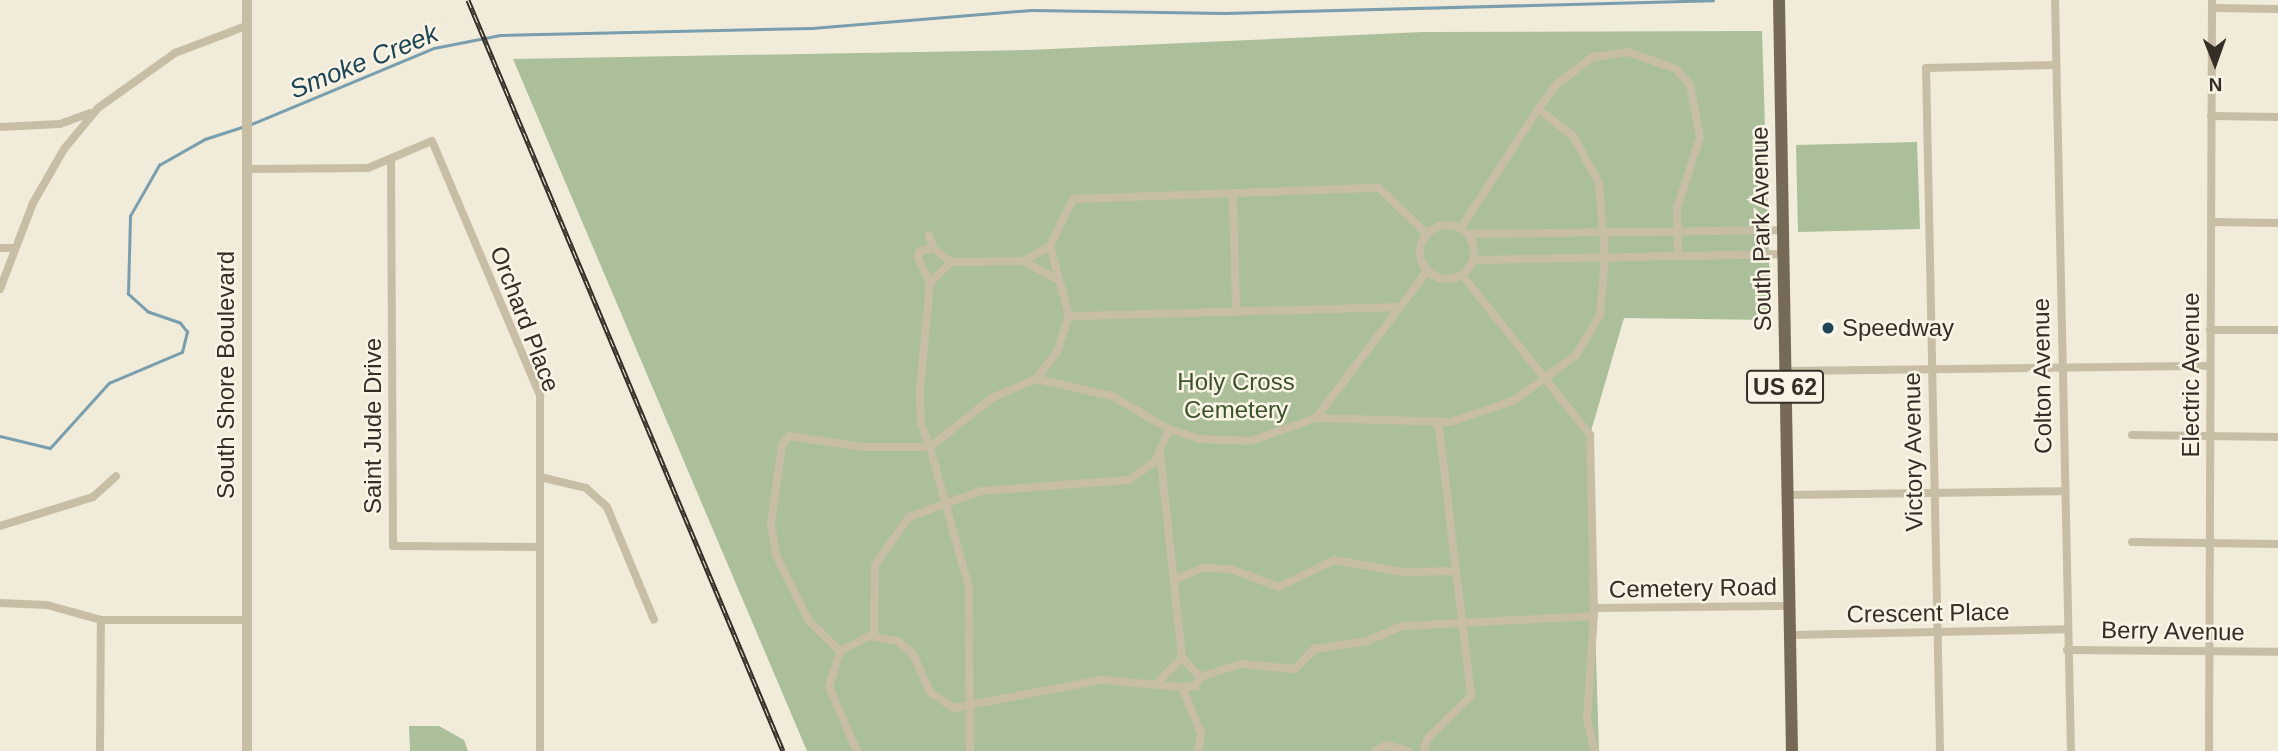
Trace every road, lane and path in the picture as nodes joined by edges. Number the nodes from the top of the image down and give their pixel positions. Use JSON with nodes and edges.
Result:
{"nodes":[{"id":1,"x":247,"y":0,"type":"edge"},
{"id":2,"x":1779,"y":0,"type":"edge"},
{"id":3,"x":2055,"y":0,"type":"edge"},
{"id":4,"x":2212,"y":4,"type":"edge"},
{"id":5,"x":2278,"y":9,"type":"edge"},
{"id":6,"x":246,"y":26,"type":"junction"},
{"id":7,"x":2056,"y":65,"type":"junction"},
{"id":8,"x":98,"y":108,"type":"junction"},
{"id":9,"x":1538,"y":110,"type":"junction"},
{"id":10,"x":2211,"y":116,"type":"junction"},
{"id":11,"x":2278,"y":117,"type":"edge"},
{"id":12,"x":0,"y":127,"type":"edge"},
{"id":13,"x":391,"y":159,"type":"junction"},
{"id":14,"x":247,"y":169,"type":"junction"},
{"id":15,"x":1233,"y":193,"type":"junction"},
{"id":16,"x":2211,"y":222,"type":"junction"},
{"id":17,"x":2278,"y":223,"type":"edge"},
{"id":18,"x":1782,"y":230,"type":"junction"},
{"id":19,"x":1465,"y":231,"type":"junction"},
{"id":20,"x":1677,"y":232,"type":"junction"},
{"id":21,"x":1604,"y":233,"type":"junction"},
{"id":22,"x":1427,"y":234,"type":"junction"},
{"id":23,"x":929,"y":235,"type":"dead end"},
{"id":24,"x":1050,"y":246,"type":"junction"},
{"id":25,"x":0,"y":248,"type":"edge"},
{"id":26,"x":13,"y":248,"type":"junction"},
{"id":27,"x":933,"y":248,"type":"junction"},
{"id":28,"x":1782,"y":254,"type":"junction"},
{"id":29,"x":1678,"y":256,"type":"junction"},
{"id":30,"x":1605,"y":258,"type":"junction"},
{"id":31,"x":1474,"y":260,"type":"junction"},
{"id":32,"x":1023,"y":261,"type":"junction"},
{"id":33,"x":951,"y":262,"type":"junction"},
{"id":34,"x":1427,"y":271,"type":"junction"},
{"id":35,"x":1462,"y":275,"type":"junction"},
{"id":36,"x":1055,"y":278,"type":"junction"},
{"id":37,"x":930,"y":283,"type":"junction"},
{"id":38,"x":0,"y":289,"type":"edge"},
{"id":39,"x":1400,"y":307,"type":"junction"},
{"id":40,"x":1236,"y":312,"type":"junction"},
{"id":41,"x":1069,"y":316,"type":"junction"},
{"id":42,"x":2210,"y":330,"type":"junction"},
{"id":43,"x":2278,"y":330,"type":"edge"},
{"id":44,"x":2210,"y":366,"type":"junction"},
{"id":45,"x":2062,"y":367,"type":"junction"},
{"id":46,"x":1931,"y":369,"type":"junction"},
{"id":47,"x":1785,"y":371,"type":"junction"},
{"id":48,"x":1035,"y":379,"type":"junction"},
{"id":49,"x":1548,"y":381,"type":"junction"},
{"id":50,"x":1316,"y":418,"type":"junction"},
{"id":51,"x":1438,"y":421,"type":"junction"},
{"id":52,"x":1169,"y":429,"type":"junction"},
{"id":53,"x":2132,"y":435,"type":"dead end"},
{"id":54,"x":2210,"y":436,"type":"junction"},
{"id":55,"x":2278,"y":437,"type":"edge"},
{"id":56,"x":930,"y":447,"type":"junction"},
{"id":57,"x":1160,"y":452,"type":"junction"},
{"id":58,"x":116,"y":476,"type":"dead end"},
{"id":59,"x":540,"y":477,"type":"junction"},
{"id":60,"x":2064,"y":491,"type":"junction"},
{"id":61,"x":1933,"y":493,"type":"junction"},
{"id":62,"x":1787,"y":495,"type":"junction"},
{"id":63,"x":945,"y":502,"type":"junction"},
{"id":64,"x":0,"y":526,"type":"edge"},
{"id":65,"x":2132,"y":542,"type":"dead end"},
{"id":66,"x":2210,"y":543,"type":"junction"},
{"id":67,"x":2278,"y":544,"type":"edge"},
{"id":68,"x":540,"y":547,"type":"junction"},
{"id":69,"x":1454,"y":571,"type":"junction"},
{"id":70,"x":1175,"y":579,"type":"junction"},
{"id":71,"x":0,"y":603,"type":"edge"},
{"id":72,"x":1789,"y":606,"type":"junction"},
{"id":73,"x":1595,"y":611,"type":"junction"},
{"id":74,"x":102,"y":620,"type":"junction"},
{"id":75,"x":247,"y":620,"type":"junction"},
{"id":76,"x":654,"y":620,"type":"dead end"},
{"id":77,"x":1460,"y":624,"type":"junction"},
{"id":78,"x":2067,"y":629,"type":"junction"},
{"id":79,"x":1936,"y":631,"type":"junction"},
{"id":80,"x":1790,"y":635,"type":"junction"},
{"id":81,"x":874,"y":636,"type":"junction"},
{"id":82,"x":2067,"y":650,"type":"junction"},
{"id":83,"x":2209,"y":650,"type":"junction"},
{"id":84,"x":840,"y":651,"type":"junction"},
{"id":85,"x":2278,"y":652,"type":"edge"},
{"id":86,"x":1182,"y":658,"type":"junction"},
{"id":87,"x":1200,"y":677,"type":"junction"},
{"id":88,"x":1158,"y":682,"type":"junction"},
{"id":89,"x":1196,"y":686,"type":"junction"},
{"id":90,"x":1182,"y":687,"type":"junction"},
{"id":91,"x":1190,"y":702,"type":"junction"},
{"id":92,"x":970,"y":706,"type":"junction"},
{"id":93,"x":100,"y":751,"type":"edge"},
{"id":94,"x":247,"y":751,"type":"edge"},
{"id":95,"x":540,"y":751,"type":"edge"},
{"id":96,"x":857,"y":751,"type":"edge"},
{"id":97,"x":970,"y":751,"type":"edge"},
{"id":98,"x":1198,"y":751,"type":"edge"},
{"id":99,"x":1375,"y":751,"type":"edge"},
{"id":100,"x":1408,"y":751,"type":"edge"},
{"id":101,"x":1424,"y":751,"type":"edge"},
{"id":102,"x":1595,"y":751,"type":"edge"},
{"id":103,"x":1792,"y":751,"type":"edge"},
{"id":104,"x":1940,"y":751,"type":"edge"},
{"id":105,"x":2071,"y":751,"type":"edge"},
{"id":106,"x":2209,"y":751,"type":"edge"}],
"edges":[{"from":1,"to":6,"type":"street","name":"South Shore Boulevard"},
{"from":2,"to":18,"type":"main road","name":"South Park Avenue","number":"US 62"},
{"from":3,"to":7,"type":"street","name":"Colton Avenue"},
{"from":4,"to":5,"type":"street"},
{"from":4,"to":10,"type":"street","name":"Electric Avenue"},
{"from":6,"to":8,"type":"street"},
{"from":6,"to":14,"type":"street","name":"South Shore Boulevard"},
{"from":7,"to":45,"type":"street","name":"Colton Avenue"},
{"from":7,"to":46,"type":"street","name":"Victory Avenue"},
{"from":8,"to":12,"type":"street"},
{"from":8,"to":26,"type":"street"},
{"from":9,"to":19,"type":"street"},
{"from":9,"to":20,"type":"street"},
{"from":9,"to":21,"type":"street"},
{"from":10,"to":11,"type":"street"},
{"from":10,"to":16,"type":"street","name":"Electric Avenue"},
{"from":13,"to":14,"type":"street","name":"Orchard Place"},
{"from":13,"to":59,"type":"street","name":"Orchard Place"},
{"from":13,"to":68,"type":"street","name":"Saint Jude Drive"},
{"from":14,"to":75,"type":"street","name":"South Shore Boulevard"},
{"from":15,"to":22,"type":"street"},
{"from":15,"to":24,"type":"street"},
{"from":15,"to":40,"type":"street"},
{"from":16,"to":17,"type":"street"},
{"from":16,"to":42,"type":"street","name":"Electric Avenue"},
{"from":18,"to":20,"type":"street"},
{"from":18,"to":28,"type":"main road","name":"South Park Avenue","number":"US 62"},
{"from":19,"to":21,"type":"street"},
{"from":19,"to":22,"type":"street"},
{"from":19,"to":31,"type":"street"},
{"from":20,"to":21,"type":"street"},
{"from":20,"to":29,"type":"street"},
{"from":21,"to":30,"type":"street"},
{"from":22,"to":34,"type":"street"},
{"from":23,"to":27,"type":"street"},
{"from":24,"to":32,"type":"street"},
{"from":24,"to":36,"type":"street"},
{"from":25,"to":26,"type":"street"},
{"from":26,"to":38,"type":"street"},
{"from":27,"to":33,"type":"street"},
{"from":27,"to":37,"type":"street"},
{"from":28,"to":29,"type":"street"},
{"from":28,"to":47,"type":"main road","name":"South Park Avenue","number":"US 62"},
{"from":29,"to":30,"type":"street"},
{"from":30,"to":31,"type":"street"},
{"from":30,"to":49,"type":"street"},
{"from":31,"to":35,"type":"street"},
{"from":32,"to":33,"type":"street"},
{"from":32,"to":36,"type":"street"},
{"from":33,"to":37,"type":"street"},
{"from":34,"to":35,"type":"street"},
{"from":34,"to":39,"type":"street"},
{"from":35,"to":49,"type":"street"},
{"from":36,"to":41,"type":"street"},
{"from":37,"to":56,"type":"street"},
{"from":39,"to":40,"type":"street"},
{"from":39,"to":50,"type":"street"},
{"from":40,"to":41,"type":"street"},
{"from":41,"to":48,"type":"street"},
{"from":42,"to":43,"type":"street"},
{"from":42,"to":44,"type":"street","name":"Electric Avenue"},
{"from":44,"to":45,"type":"street"},
{"from":44,"to":54,"type":"street","name":"Electric Avenue"},
{"from":45,"to":46,"type":"street"},
{"from":45,"to":60,"type":"street","name":"Colton Avenue"},
{"from":46,"to":47,"type":"street"},
{"from":46,"to":61,"type":"street","name":"Victory Avenue"},
{"from":47,"to":62,"type":"main road","name":"South Park Avenue","number":"US 62"},
{"from":48,"to":52,"type":"street"},
{"from":48,"to":56,"type":"street"},
{"from":49,"to":51,"type":"street"},
{"from":49,"to":73,"type":"street"},
{"from":50,"to":51,"type":"street"},
{"from":50,"to":52,"type":"street"},
{"from":51,"to":69,"type":"street"},
{"from":52,"to":57,"type":"street"},
{"from":53,"to":54,"type":"street"},
{"from":54,"to":55,"type":"street"},
{"from":54,"to":66,"type":"street","name":"Electric Avenue"},
{"from":56,"to":63,"type":"street"},
{"from":56,"to":84,"type":"street"},
{"from":57,"to":63,"type":"street"},
{"from":57,"to":70,"type":"street"},
{"from":58,"to":64,"type":"street"},
{"from":59,"to":68,"type":"street","name":"Orchard Place"},
{"from":59,"to":76,"type":"street"},
{"from":60,"to":61,"type":"street"},
{"from":60,"to":78,"type":"street","name":"Colton Avenue"},
{"from":61,"to":62,"type":"street"},
{"from":61,"to":79,"type":"street","name":"Victory Avenue"},
{"from":62,"to":72,"type":"main road","name":"South Park Avenue","number":"US 62"},
{"from":63,"to":81,"type":"street"},
{"from":63,"to":92,"type":"street"},
{"from":65,"to":66,"type":"street"},
{"from":66,"to":67,"type":"street"},
{"from":66,"to":83,"type":"street","name":"Electric Avenue"},
{"from":68,"to":95,"type":"street","name":"Orchard Place"},
{"from":69,"to":70,"type":"street"},
{"from":69,"to":77,"type":"street"},
{"from":70,"to":86,"type":"street"},
{"from":71,"to":74,"type":"street"},
{"from":72,"to":73,"type":"street","name":"Cemetery Road"},
{"from":72,"to":80,"type":"main road","name":"South Park Avenue","number":"US 62"},
{"from":73,"to":77,"type":"street","name":"Cemetery Road"},
{"from":73,"to":102,"type":"street"},
{"from":74,"to":75,"type":"street"},
{"from":74,"to":93,"type":"street"},
{"from":75,"to":94,"type":"street","name":"South Shore Boulevard"},
{"from":77,"to":87,"type":"street","name":"Cemetery Road"},
{"from":77,"to":101,"type":"street"},
{"from":78,"to":79,"type":"street","name":"Crescent Place"},
{"from":78,"to":82,"type":"street","name":"Colton Avenue"},
{"from":79,"to":80,"type":"street","name":"Crescent Place"},
{"from":79,"to":104,"type":"street","name":"Victory Avenue"},
{"from":80,"to":103,"type":"main road","name":"South Park Avenue","number":"US 62"},
{"from":81,"to":84,"type":"street"},
{"from":81,"to":92,"type":"street"},
{"from":82,"to":83,"type":"street","name":"Berry Avenue"},
{"from":82,"to":105,"type":"street","name":"Colton Avenue"},
{"from":83,"to":85,"type":"street","name":"Berry Avenue"},
{"from":83,"to":106,"type":"street","name":"Electric Avenue"},
{"from":84,"to":96,"type":"street"},
{"from":86,"to":87,"type":"street"},
{"from":86,"to":88,"type":"street"},
{"from":87,"to":89,"type":"street"},
{"from":88,"to":90,"type":"street"},
{"from":88,"to":92,"type":"street"},
{"from":89,"to":90,"type":"street"},
{"from":89,"to":91,"type":"street"},
{"from":90,"to":91,"type":"street"},
{"from":91,"to":98,"type":"street"},
{"from":92,"to":97,"type":"street"},
{"from":99,"to":100,"type":"street"}]}
